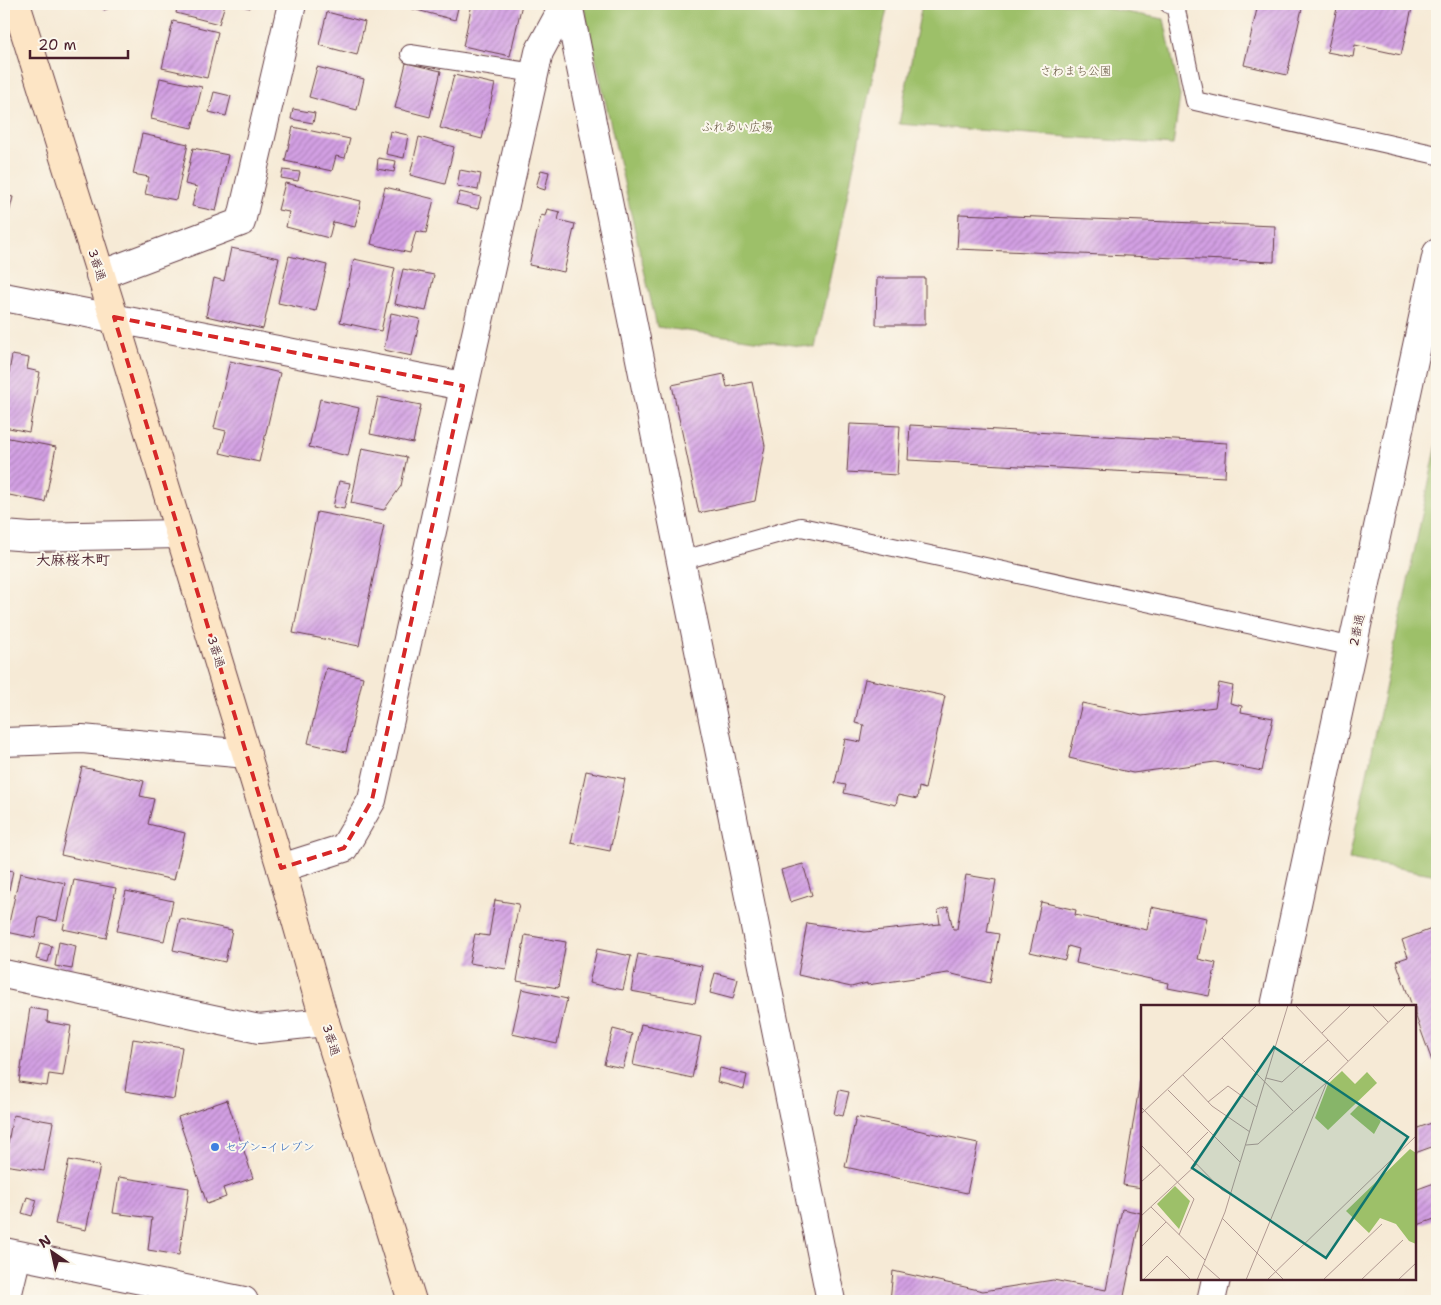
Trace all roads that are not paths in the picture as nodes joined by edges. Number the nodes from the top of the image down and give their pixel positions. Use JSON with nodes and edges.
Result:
{"nodes":[{"id":1,"x":16,"y":4,"type":"edge"},
{"id":2,"x":292,"y":4,"type":"edge"},
{"id":3,"x":566,"y":4,"type":"edge"},
{"id":4,"x":1169,"y":4,"type":"edge"},
{"id":5,"x":410,"y":54,"type":"dead end"},
{"id":6,"x":535,"y":73,"type":"junction"},
{"id":7,"x":1437,"y":155,"type":"edge"},
{"id":8,"x":1437,"y":253,"type":"edge"},
{"id":9,"x":100,"y":275,"type":"junction"},
{"id":10,"x":4,"y":297,"type":"edge"},
{"id":11,"x":114,"y":317,"type":"junction"},
{"id":12,"x":463,"y":386,"type":"junction"},
{"id":13,"x":4,"y":534,"type":"edge"},
{"id":14,"x":180,"y":534,"type":"junction"},
{"id":15,"x":680,"y":561,"type":"junction"},
{"id":16,"x":1354,"y":647,"type":"junction"},
{"id":17,"x":4,"y":742,"type":"edge"},
{"id":18,"x":247,"y":754,"type":"junction"},
{"id":19,"x":282,"y":868,"type":"junction"},
{"id":20,"x":4,"y":974,"type":"edge"},
{"id":21,"x":1275,"y":1005,"type":"edge"},
{"id":22,"x":325,"y":1022,"type":"junction"},
{"id":23,"x":10,"y":1253,"type":"edge"},
{"id":24,"x":1216,"y":1280,"type":"edge"},
{"id":25,"x":6,"y":1301,"type":"edge"},
{"id":26,"x":244,"y":1301,"type":"edge"},
{"id":27,"x":412,"y":1301,"type":"edge"},
{"id":28,"x":831,"y":1301,"type":"edge"},
{"id":29,"x":1211,"y":1301,"type":"edge"}],
"edges":[{"from":1,"to":9,"type":"main road","name":"3番通"},
{"from":2,"to":9,"type":"street"},
{"from":3,"to":6,"type":"street"},
{"from":3,"to":15,"type":"street"},
{"from":4,"to":7,"type":"lane"},
{"from":5,"to":6,"type":"lane"},
{"from":6,"to":12,"type":"street"},
{"from":8,"to":16,"type":"street","name":"2番通"},
{"from":9,"to":11,"type":"main road","name":"3番通"},
{"from":10,"to":11,"type":"street"},
{"from":11,"to":12,"type":"street"},
{"from":11,"to":14,"type":"main road","name":"3番通"},
{"from":12,"to":19,"type":"street"},
{"from":13,"to":14,"type":"street"},
{"from":14,"to":18,"type":"main road","name":"3番通"},
{"from":15,"to":16,"type":"lane"},
{"from":15,"to":28,"type":"street"},
{"from":16,"to":21,"type":"street","name":"2番通"},
{"from":17,"to":18,"type":"street"},
{"from":18,"to":19,"type":"main road","name":"3番通"},
{"from":19,"to":22,"type":"main road","name":"3番通"},
{"from":20,"to":22,"type":"street"},
{"from":22,"to":27,"type":"main road","name":"3番通"},
{"from":23,"to":25,"type":"street"},
{"from":23,"to":26,"type":"street"},
{"from":24,"to":29,"type":"street"}]}
